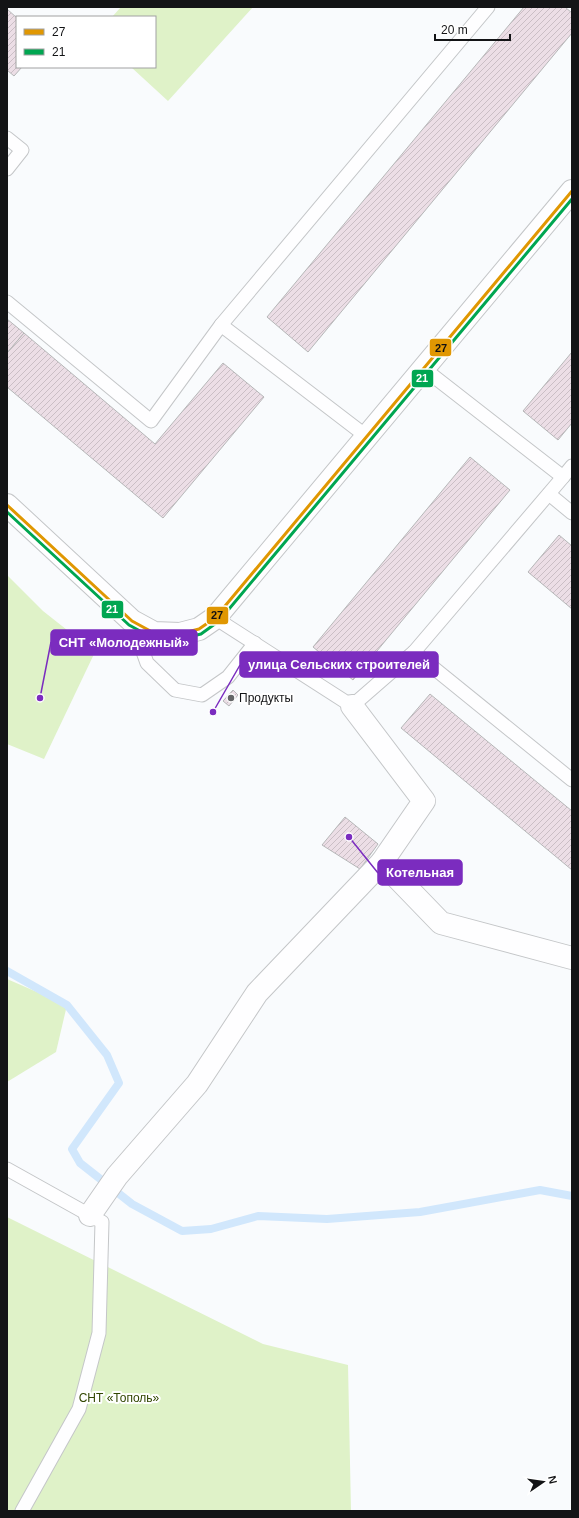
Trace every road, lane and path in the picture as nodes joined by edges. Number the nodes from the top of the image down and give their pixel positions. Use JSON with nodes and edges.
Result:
{"nodes":[{"id":1,"x":488,"y":7,"type":"edge"},
{"id":2,"x":7,"y":138,"type":"edge"},
{"id":3,"x":7,"y":169,"type":"edge"},
{"id":4,"x":572,"y":191,"type":"edge"},
{"id":5,"x":7,"y":302,"type":"edge"},
{"id":6,"x":221,"y":325,"type":"junction"},
{"id":7,"x":423,"y":368,"type":"junction"},
{"id":8,"x":366,"y":436,"type":"junction"},
{"id":9,"x":572,"y":466,"type":"edge"},
{"id":10,"x":563,"y":477,"type":"junction"},
{"id":11,"x":549,"y":494,"type":"junction"},
{"id":12,"x":7,"y":505,"type":"edge"},
{"id":13,"x":572,"y":513,"type":"edge"},
{"id":14,"x":215,"y":618,"type":"junction"},
{"id":15,"x":132,"y":621,"type":"junction"},
{"id":16,"x":255,"y":643,"type":"junction"},
{"id":17,"x":414,"y":652,"type":"junction"},
{"id":18,"x":352,"y":706,"type":"junction"},
{"id":19,"x":572,"y":780,"type":"edge"},
{"id":20,"x":382,"y":862,"type":"junction"},
{"id":21,"x":572,"y":958,"type":"edge"},
{"id":22,"x":7,"y":1170,"type":"edge"},
{"id":23,"x":95,"y":1208,"type":"junction"},
{"id":24,"x":22,"y":1511,"type":"edge"}],
"edges":[{"from":1,"to":6,"type":"lane"},
{"from":2,"to":3,"type":"lane"},
{"from":4,"to":7,"type":"street"},
{"from":5,"to":6,"type":"lane"},
{"from":6,"to":8,"type":"lane"},
{"from":7,"to":8,"type":"street"},
{"from":7,"to":10,"type":"lane"},
{"from":8,"to":14,"type":"street"},
{"from":9,"to":10,"type":"lane"},
{"from":10,"to":11,"type":"lane"},
{"from":11,"to":13,"type":"lane"},
{"from":11,"to":17,"type":"lane"},
{"from":12,"to":15,"type":"street"},
{"from":14,"to":15,"type":"street"},
{"from":14,"to":16,"type":"lane"},
{"from":15,"to":16,"type":"lane"},
{"from":16,"to":18,"type":"lane"},
{"from":17,"to":18,"type":"lane"},
{"from":17,"to":19,"type":"lane"},
{"from":18,"to":20,"type":"street"},
{"from":20,"to":21,"type":"street"},
{"from":20,"to":23,"type":"street"},
{"from":22,"to":23,"type":"lane"},
{"from":23,"to":24,"type":"lane"}]}
